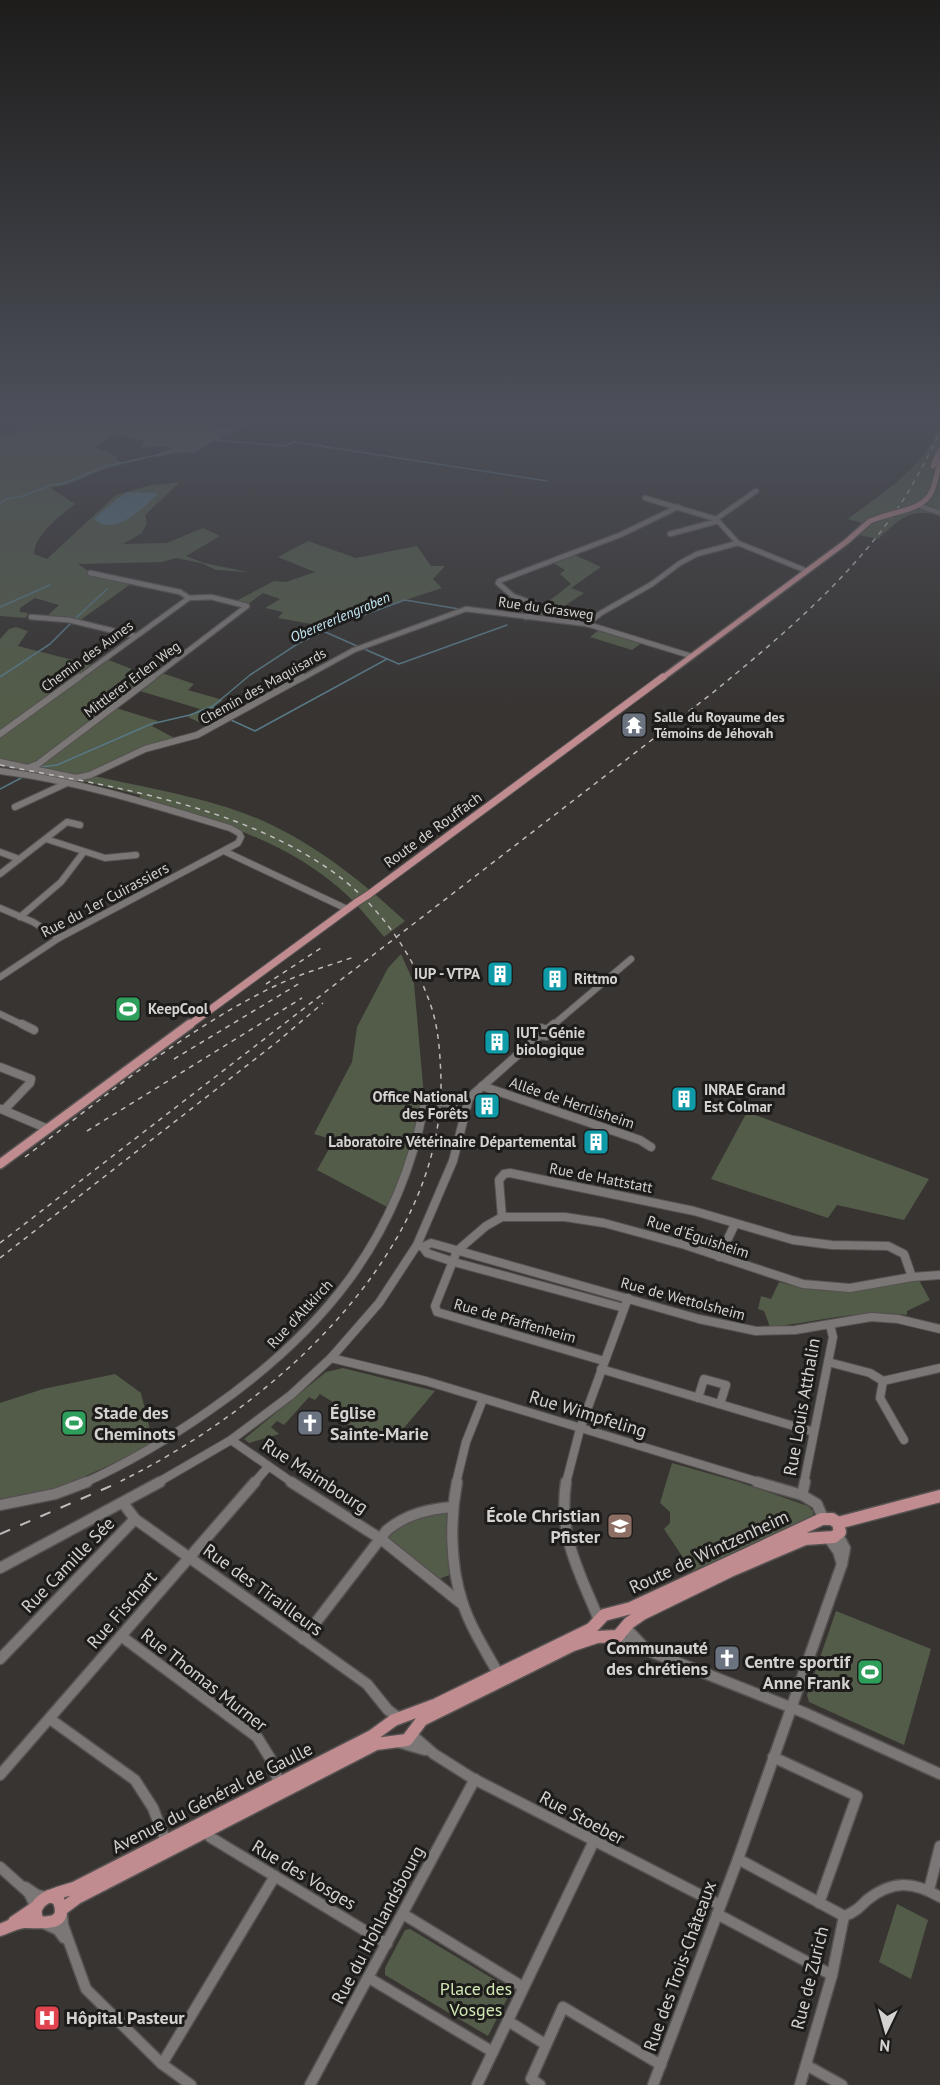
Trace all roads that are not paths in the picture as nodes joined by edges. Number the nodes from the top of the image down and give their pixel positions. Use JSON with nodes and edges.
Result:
{"nodes":[{"id":1,"x":667,"y":512,"type":"edge"},
{"id":2,"x":694,"y":512,"type":"edge"},
{"id":3,"x":727,"y":512,"type":"edge"},
{"id":4,"x":896,"y":512,"type":"edge"},
{"id":5,"x":717,"y":520,"type":"junction"},
{"id":6,"x":670,"y":534,"type":"dead end"},
{"id":7,"x":738,"y":543,"type":"junction"},
{"id":8,"x":807,"y":571,"type":"junction"},
{"id":9,"x":90,"y":573,"type":"dead end"},
{"id":10,"x":189,"y":598,"type":"junction"},
{"id":11,"x":466,"y":609,"type":"joint"},
{"id":12,"x":31,"y":617,"type":"dead end"},
{"id":13,"x":526,"y":617,"type":"junction"},
{"id":14,"x":587,"y":624,"type":"junction"},
{"id":15,"x":135,"y":636,"type":"junction"},
{"id":16,"x":691,"y":656,"type":"junction"},
{"id":17,"x":0,"y":734,"type":"edge"},
{"id":18,"x":0,"y":762,"type":"edge"},
{"id":19,"x":0,"y":771,"type":"edge"},
{"id":20,"x":31,"y":771,"type":"junction"},
{"id":21,"x":67,"y":783,"type":"junction"},
{"id":22,"x":15,"y":807,"type":"dead end"},
{"id":23,"x":80,"y":825,"type":"dead end"},
{"id":24,"x":46,"y":839,"type":"junction"},
{"id":25,"x":224,"y":850,"type":"junction"},
{"id":26,"x":0,"y":852,"type":"edge"},
{"id":27,"x":83,"y":853,"type":"junction"},
{"id":28,"x":136,"y":855,"type":"dead end"},
{"id":29,"x":19,"y":859,"type":"junction"},
{"id":30,"x":0,"y":874,"type":"edge"},
{"id":31,"x":0,"y":908,"type":"edge"},
{"id":32,"x":347,"y":909,"type":"junction"},
{"id":33,"x":20,"y":917,"type":"junction"},
{"id":34,"x":59,"y":938,"type":"junction"},
{"id":35,"x":631,"y":959,"type":"dead end"},
{"id":36,"x":0,"y":977,"type":"edge"},
{"id":37,"x":0,"y":1014,"type":"edge"},
{"id":38,"x":34,"y":1030,"type":"dead end"},
{"id":39,"x":0,"y":1067,"type":"edge"},
{"id":40,"x":482,"y":1086,"type":"junction"},
{"id":41,"x":466,"y":1103,"type":"junction"},
{"id":42,"x":2,"y":1109,"type":"edge"},
{"id":43,"x":48,"y":1129,"type":"junction"},
{"id":44,"x":651,"y":1147,"type":"dead end"},
{"id":45,"x":0,"y":1164,"type":"edge"},
{"id":46,"x":502,"y":1217,"type":"junction"},
{"id":47,"x":735,"y":1224,"type":"junction"},
{"id":48,"x":420,"y":1246,"type":"junction"},
{"id":49,"x":458,"y":1251,"type":"junction"},
{"id":50,"x":719,"y":1257,"type":"junction"},
{"id":51,"x":454,"y":1262,"type":"junction"},
{"id":52,"x":940,"y":1275,"type":"edge"},
{"id":53,"x":912,"y":1277,"type":"junction"},
{"id":54,"x":628,"y":1298,"type":"junction"},
{"id":55,"x":624,"y":1308,"type":"junction"},
{"id":56,"x":830,"y":1324,"type":"junction"},
{"id":57,"x":940,"y":1329,"type":"edge"},
{"id":58,"x":331,"y":1358,"type":"junction"},
{"id":59,"x":828,"y":1362,"type":"junction"},
{"id":60,"x":603,"y":1365,"type":"junction"},
{"id":61,"x":940,"y":1368,"type":"edge"},
{"id":62,"x":884,"y":1381,"type":"junction"},
{"id":63,"x":698,"y":1398,"type":"junction"},
{"id":64,"x":483,"y":1399,"type":"junction"},
{"id":65,"x":720,"y":1404,"type":"junction"},
{"id":66,"x":580,"y":1429,"type":"junction"},
{"id":67,"x":814,"y":1432,"type":"junction"},
{"id":68,"x":231,"y":1440,"type":"junction"},
{"id":69,"x":904,"y":1440,"type":"dead end"},
{"id":70,"x":268,"y":1467,"type":"junction"},
{"id":71,"x":802,"y":1495,"type":"junction"},
{"id":72,"x":940,"y":1496,"type":"edge"},
{"id":73,"x":123,"y":1503,"type":"junction"},
{"id":74,"x":0,"y":1506,"type":"edge"},
{"id":75,"x":453,"y":1507,"type":"junction"},
{"id":76,"x":822,"y":1518,"type":"junction"},
{"id":77,"x":135,"y":1519,"type":"junction"},
{"id":78,"x":835,"y":1532,"type":"junction"},
{"id":79,"x":381,"y":1539,"type":"junction"},
{"id":80,"x":189,"y":1558,"type":"junction"},
{"id":81,"x":0,"y":1568,"type":"edge"},
{"id":82,"x":590,"y":1595,"type":"junction"},
{"id":83,"x":462,"y":1604,"type":"junction"},
{"id":84,"x":612,"y":1613,"type":"junction"},
{"id":85,"x":599,"y":1621,"type":"junction"},
{"id":86,"x":625,"y":1627,"type":"junction"},
{"id":87,"x":121,"y":1636,"type":"junction"},
{"id":88,"x":612,"y":1637,"type":"junction"},
{"id":89,"x":303,"y":1639,"type":"junction"},
{"id":90,"x":654,"y":1652,"type":"junction"},
{"id":91,"x":0,"y":1659,"type":"edge"},
{"id":92,"x":499,"y":1675,"type":"junction"},
{"id":93,"x":790,"y":1708,"type":"junction"},
{"id":94,"x":50,"y":1719,"type":"junction"},
{"id":95,"x":395,"y":1721,"type":"junction"},
{"id":96,"x":411,"y":1734,"type":"junction"},
{"id":97,"x":397,"y":1742,"type":"junction"},
{"id":98,"x":433,"y":1754,"type":"junction"},
{"id":99,"x":773,"y":1756,"type":"junction"},
{"id":100,"x":940,"y":1774,"type":"edge"},
{"id":101,"x":0,"y":1775,"type":"edge"},
{"id":102,"x":475,"y":1779,"type":"junction"},
{"id":103,"x":279,"y":1784,"type":"junction"},
{"id":104,"x":208,"y":1831,"type":"junction"},
{"id":105,"x":166,"y":1842,"type":"junction"},
{"id":106,"x":593,"y":1843,"type":"junction"},
{"id":107,"x":940,"y":1846,"type":"edge"},
{"id":108,"x":738,"y":1859,"type":"junction"},
{"id":109,"x":0,"y":1867,"type":"edge"},
{"id":110,"x":275,"y":1876,"type":"junction"},
{"id":111,"x":16,"y":1881,"type":"junction"},
{"id":112,"x":929,"y":1890,"type":"junction"},
{"id":113,"x":47,"y":1896,"type":"junction"},
{"id":114,"x":940,"y":1897,"type":"edge"},
{"id":115,"x":819,"y":1903,"type":"junction"},
{"id":116,"x":36,"y":1907,"type":"junction"},
{"id":117,"x":719,"y":1909,"type":"junction"},
{"id":118,"x":61,"y":1910,"type":"junction"},
{"id":119,"x":403,"y":1914,"type":"junction"},
{"id":120,"x":844,"y":1916,"type":"junction"},
{"id":121,"x":41,"y":1923,"type":"junction"},
{"id":122,"x":0,"y":1930,"type":"edge"},
{"id":123,"x":387,"y":1944,"type":"junction"},
{"id":124,"x":71,"y":1948,"type":"junction"},
{"id":125,"x":832,"y":1975,"type":"junction"},
{"id":126,"x":369,"y":1978,"type":"junction"},
{"id":127,"x":524,"y":1988,"type":"junction"},
{"id":128,"x":508,"y":2021,"type":"junction"},
{"id":129,"x":545,"y":2044,"type":"junction"},
{"id":130,"x":493,"y":2052,"type":"junction"},
{"id":131,"x":162,"y":2064,"type":"junction"},
{"id":132,"x":661,"y":2065,"type":"junction"},
{"id":133,"x":806,"y":2066,"type":"junction"},
{"id":134,"x":191,"y":2085,"type":"edge"},
{"id":135,"x":310,"y":2085,"type":"edge"},
{"id":136,"x":477,"y":2085,"type":"edge"},
{"id":137,"x":540,"y":2085,"type":"edge"},
{"id":138,"x":653,"y":2085,"type":"edge"},
{"id":139,"x":800,"y":2085,"type":"edge"},
{"id":140,"x":842,"y":2085,"type":"edge"}],
"edges":[{"from":1,"to":13,"type":"street"},
{"from":2,"to":5,"type":"street"},
{"from":3,"to":5,"type":"street"},
{"from":4,"to":8,"type":"main road","name":"Route de Rouffach","bridge":true},
{"from":5,"to":6,"type":"street"},
{"from":5,"to":7,"type":"street"},
{"from":7,"to":8,"type":"street"},
{"from":7,"to":14,"type":"street"},
{"from":8,"to":16,"type":"main road","name":"Route de Rouffach"},
{"from":9,"to":10,"type":"street"},
{"from":10,"to":15,"type":"street","name":"Chemin des Aunes"},
{"from":10,"to":20,"type":"street","name":"Mittlerer Erlen Weg"},
{"from":11,"to":13,"type":"street","name":"Rue du Grasweg"},
{"from":11,"to":20,"type":"street","name":"Chemin des Maquisards"},
{"from":12,"to":15,"type":"street"},
{"from":13,"to":14,"type":"street","name":"Rue du Grasweg"},
{"from":14,"to":16,"type":"street","name":"Rue du Grasweg"},
{"from":15,"to":17,"type":"street","name":"Chemin des Aunes"},
{"from":16,"to":32,"type":"main road","name":"Route de Rouffach","bridge":true},
{"from":18,"to":20,"type":"street","name":"Chemin des Maquisards"},
{"from":19,"to":20,"type":"street"},
{"from":20,"to":21,"type":"street"},
{"from":21,"to":22,"type":"street"},
{"from":21,"to":25,"type":"street"},
{"from":23,"to":24,"type":"street"},
{"from":24,"to":27,"type":"street"},
{"from":24,"to":29,"type":"street"},
{"from":25,"to":32,"type":"street"},
{"from":25,"to":34,"type":"street","name":"Rue du 1er Cuirassiers"},
{"from":26,"to":29,"type":"street"},
{"from":27,"to":28,"type":"street"},
{"from":27,"to":33,"type":"street"},
{"from":29,"to":30,"type":"street"},
{"from":31,"to":33,"type":"street"},
{"from":32,"to":43,"type":"main road","name":"Route de Rouffach"},
{"from":33,"to":34,"type":"street"},
{"from":34,"to":36,"type":"street","name":"Rue du 1er Cuirassiers"},
{"from":35,"to":40,"type":"street"},
{"from":37,"to":38,"type":"street"},
{"from":39,"to":42,"type":"street"},
{"from":40,"to":41,"type":"street"},
{"from":40,"to":44,"type":"street","name":"Allée de Herrlisheim"},
{"from":41,"to":48,"type":"street"},
{"from":41,"to":74,"type":"street","name":"Rue d'Altkirch","bridge":true},
{"from":42,"to":43,"type":"street"},
{"from":43,"to":45,"type":"main road","name":"Route de Rouffach"},
{"from":46,"to":47,"type":"street","name":"Rue de Hattstatt"},
{"from":46,"to":49,"type":"street"},
{"from":46,"to":50,"type":"street","name":"Rue d'Éguisheim"},
{"from":47,"to":50,"type":"street"},
{"from":47,"to":53,"type":"street","name":"Rue de Hattstatt"},
{"from":48,"to":49,"type":"street","name":"Rue de Wettolsheim"},
{"from":48,"to":51,"type":"street","name":"Rue de Wettolsheim"},
{"from":48,"to":58,"type":"street"},
{"from":49,"to":51,"type":"street"},
{"from":49,"to":54,"type":"street","name":"Rue de Wettolsheim"},
{"from":50,"to":53,"type":"street","name":"Rue d'Éguisheim"},
{"from":51,"to":55,"type":"street","name":"Rue de Wettolsheim"},
{"from":51,"to":60,"type":"street","name":"Rue de Pfaffenheim"},
{"from":52,"to":53,"type":"street","name":"Rue d'Éguisheim"},
{"from":54,"to":55,"type":"street"},
{"from":54,"to":56,"type":"street","name":"Rue de Wettolsheim"},
{"from":55,"to":60,"type":"street"},
{"from":56,"to":57,"type":"street","name":"Rue de Wettolsheim"},
{"from":56,"to":59,"type":"street","name":"Rue Louis Atthalin"},
{"from":58,"to":64,"type":"street","name":"Rue Wimpfeling"},
{"from":58,"to":68,"type":"street"},
{"from":59,"to":62,"type":"street"},
{"from":59,"to":67,"type":"street","name":"Rue Louis Atthalin"},
{"from":60,"to":63,"type":"street"},
{"from":60,"to":66,"type":"street"},
{"from":61,"to":62,"type":"street"},
{"from":62,"to":69,"type":"street"},
{"from":63,"to":65,"type":"street"},
{"from":63,"to":65,"type":"street"},
{"from":64,"to":66,"type":"street","name":"Rue Wimpfeling"},
{"from":64,"to":75,"type":"street"},
{"from":65,"to":67,"type":"street"},
{"from":66,"to":71,"type":"street","name":"Rue Wimpfeling"},
{"from":66,"to":82,"type":"street"},
{"from":67,"to":71,"type":"street","name":"Rue Louis Atthalin"},
{"from":68,"to":70,"type":"street","name":"Rue Maimbourg"},
{"from":68,"to":73,"type":"street"},
{"from":70,"to":79,"type":"street","name":"Rue Maimbourg"},
{"from":70,"to":80,"type":"street","name":"Rue Fischart"},
{"from":71,"to":76,"type":"street","name":"Rue Wimpfeling"},
{"from":72,"to":78,"type":"main road","name":"Route de Wintzenheim"},
{"from":73,"to":77,"type":"street","name":"Rue des Tirailleurs"},
{"from":73,"to":81,"type":"street"},
{"from":75,"to":79,"type":"street"},
{"from":75,"to":83,"type":"street"},
{"from":76,"to":78,"type":"main road"},
{"from":76,"to":78,"type":"main road"},
{"from":76,"to":84,"type":"main road","name":"Route de Wintzenheim"},
{"from":77,"to":80,"type":"street","name":"Rue des Tirailleurs"},
{"from":77,"to":91,"type":"street","name":"Rue Camille Sée"},
{"from":78,"to":86,"type":"main road","name":"Route de Wintzenheim"},
{"from":78,"to":93,"type":"street","name":"Rue des Trois-Châteaux"},
{"from":79,"to":83,"type":"street","name":"Rue Maimbourg"},
{"from":79,"to":89,"type":"street"},
{"from":80,"to":87,"type":"street","name":"Rue Fischart"},
{"from":80,"to":89,"type":"street","name":"Rue des Tirailleurs"},
{"from":82,"to":84,"type":"street"},
{"from":82,"to":85,"type":"street"},
{"from":83,"to":92,"type":"street"},
{"from":84,"to":85,"type":"main road","name":"Route de Wintzenheim"},
{"from":84,"to":86,"type":"main road"},
{"from":85,"to":88,"type":"main road"},
{"from":85,"to":92,"type":"main road","name":"Avenue du Général de Gaulle"},
{"from":86,"to":88,"type":"main road","name":"Route de Wintzenheim"},
{"from":86,"to":90,"type":"street"},
{"from":87,"to":94,"type":"street","name":"Rue Fischart"},
{"from":87,"to":103,"type":"street","name":"Rue Thomas Murner"},
{"from":88,"to":90,"type":"street"},
{"from":88,"to":96,"type":"main road"},
{"from":89,"to":95,"type":"street","name":"Rue des Tirailleurs"},
{"from":90,"to":93,"type":"street"},
{"from":92,"to":95,"type":"main road","name":"Avenue du Général de Gaulle"},
{"from":93,"to":99,"type":"street","name":"Rue des Trois-Châteaux"},
{"from":93,"to":100,"type":"street"},
{"from":94,"to":101,"type":"street","name":"Rue Fischart"},
{"from":94,"to":105,"type":"street"},
{"from":95,"to":96,"type":"main road"},
{"from":95,"to":97,"type":"main road"},
{"from":95,"to":103,"type":"main road","name":"Avenue du Général de Gaulle"},
{"from":96,"to":97,"type":"main road"},
{"from":96,"to":98,"type":"street","name":"Rue Stoeber"},
{"from":97,"to":98,"type":"street","name":"Rue Stoeber"},
{"from":97,"to":104,"type":"main road","name":"Avenue du Général de Gaulle"},
{"from":98,"to":102,"type":"street","name":"Rue Stoeber"},
{"from":99,"to":108,"type":"street","name":"Rue des Trois-Châteaux"},
{"from":99,"to":115,"type":"street","name":"Rue de Zurich"},
{"from":102,"to":106,"type":"street","name":"Rue Stoeber"},
{"from":102,"to":119,"type":"street","name":"Rue du Hohlandsbourg"},
{"from":103,"to":105,"type":"main road","name":"Avenue du Général de Gaulle"},
{"from":104,"to":110,"type":"street","name":"Rue des Vosges"},
{"from":104,"to":118,"type":"main road","name":"Avenue du Général de Gaulle"},
{"from":105,"to":113,"type":"main road","name":"Avenue du Général de Gaulle"},
{"from":106,"to":117,"type":"street","name":"Rue Stoeber"},
{"from":106,"to":127,"type":"street"},
{"from":107,"to":112,"type":"street"},
{"from":108,"to":115,"type":"street"},
{"from":108,"to":117,"type":"street","name":"Rue des Trois-Châteaux"},
{"from":109,"to":111,"type":"street"},
{"from":110,"to":123,"type":"street","name":"Rue des Vosges"},
{"from":110,"to":131,"type":"street"},
{"from":111,"to":113,"type":"street"},
{"from":111,"to":116,"type":"street"},
{"from":112,"to":114,"type":"street","name":"Rue de Zurich"},
{"from":112,"to":120,"type":"street","name":"Rue de Zurich"},
{"from":113,"to":116,"type":"main road"},
{"from":113,"to":118,"type":"main road"},
{"from":115,"to":120,"type":"street"},
{"from":116,"to":121,"type":"main road"},
{"from":116,"to":122,"type":"main road"},
{"from":117,"to":125,"type":"street","name":"Rue Stoeber"},
{"from":117,"to":132,"type":"street","name":"Rue des Trois-Châteaux"},
{"from":118,"to":121,"type":"main road"},
{"from":118,"to":124,"type":"street"},
{"from":119,"to":123,"type":"street","name":"Rue du Hohlandsbourg"},
{"from":119,"to":127,"type":"street"},
{"from":120,"to":125,"type":"street","name":"Rue de Zurich"},
{"from":121,"to":122,"type":"main road"},
{"from":121,"to":124,"type":"street"},
{"from":123,"to":126,"type":"street","name":"Rue du Hohlandsbourg"},
{"from":124,"to":131,"type":"street"},
{"from":125,"to":133,"type":"street","name":"Rue de Zurich"},
{"from":126,"to":130,"type":"street"},
{"from":126,"to":135,"type":"street","name":"Rue du Hohlandsbourg"},
{"from":127,"to":128,"type":"street"},
{"from":128,"to":129,"type":"street"},
{"from":128,"to":130,"type":"street"},
{"from":129,"to":132,"type":"street"},
{"from":129,"to":137,"type":"street"},
{"from":130,"to":136,"type":"street"},
{"from":131,"to":134,"type":"street"},
{"from":132,"to":138,"type":"street","name":"Rue des Trois-Châteaux"},
{"from":133,"to":139,"type":"street","name":"Rue de Zurich"},
{"from":133,"to":140,"type":"street"}]}
